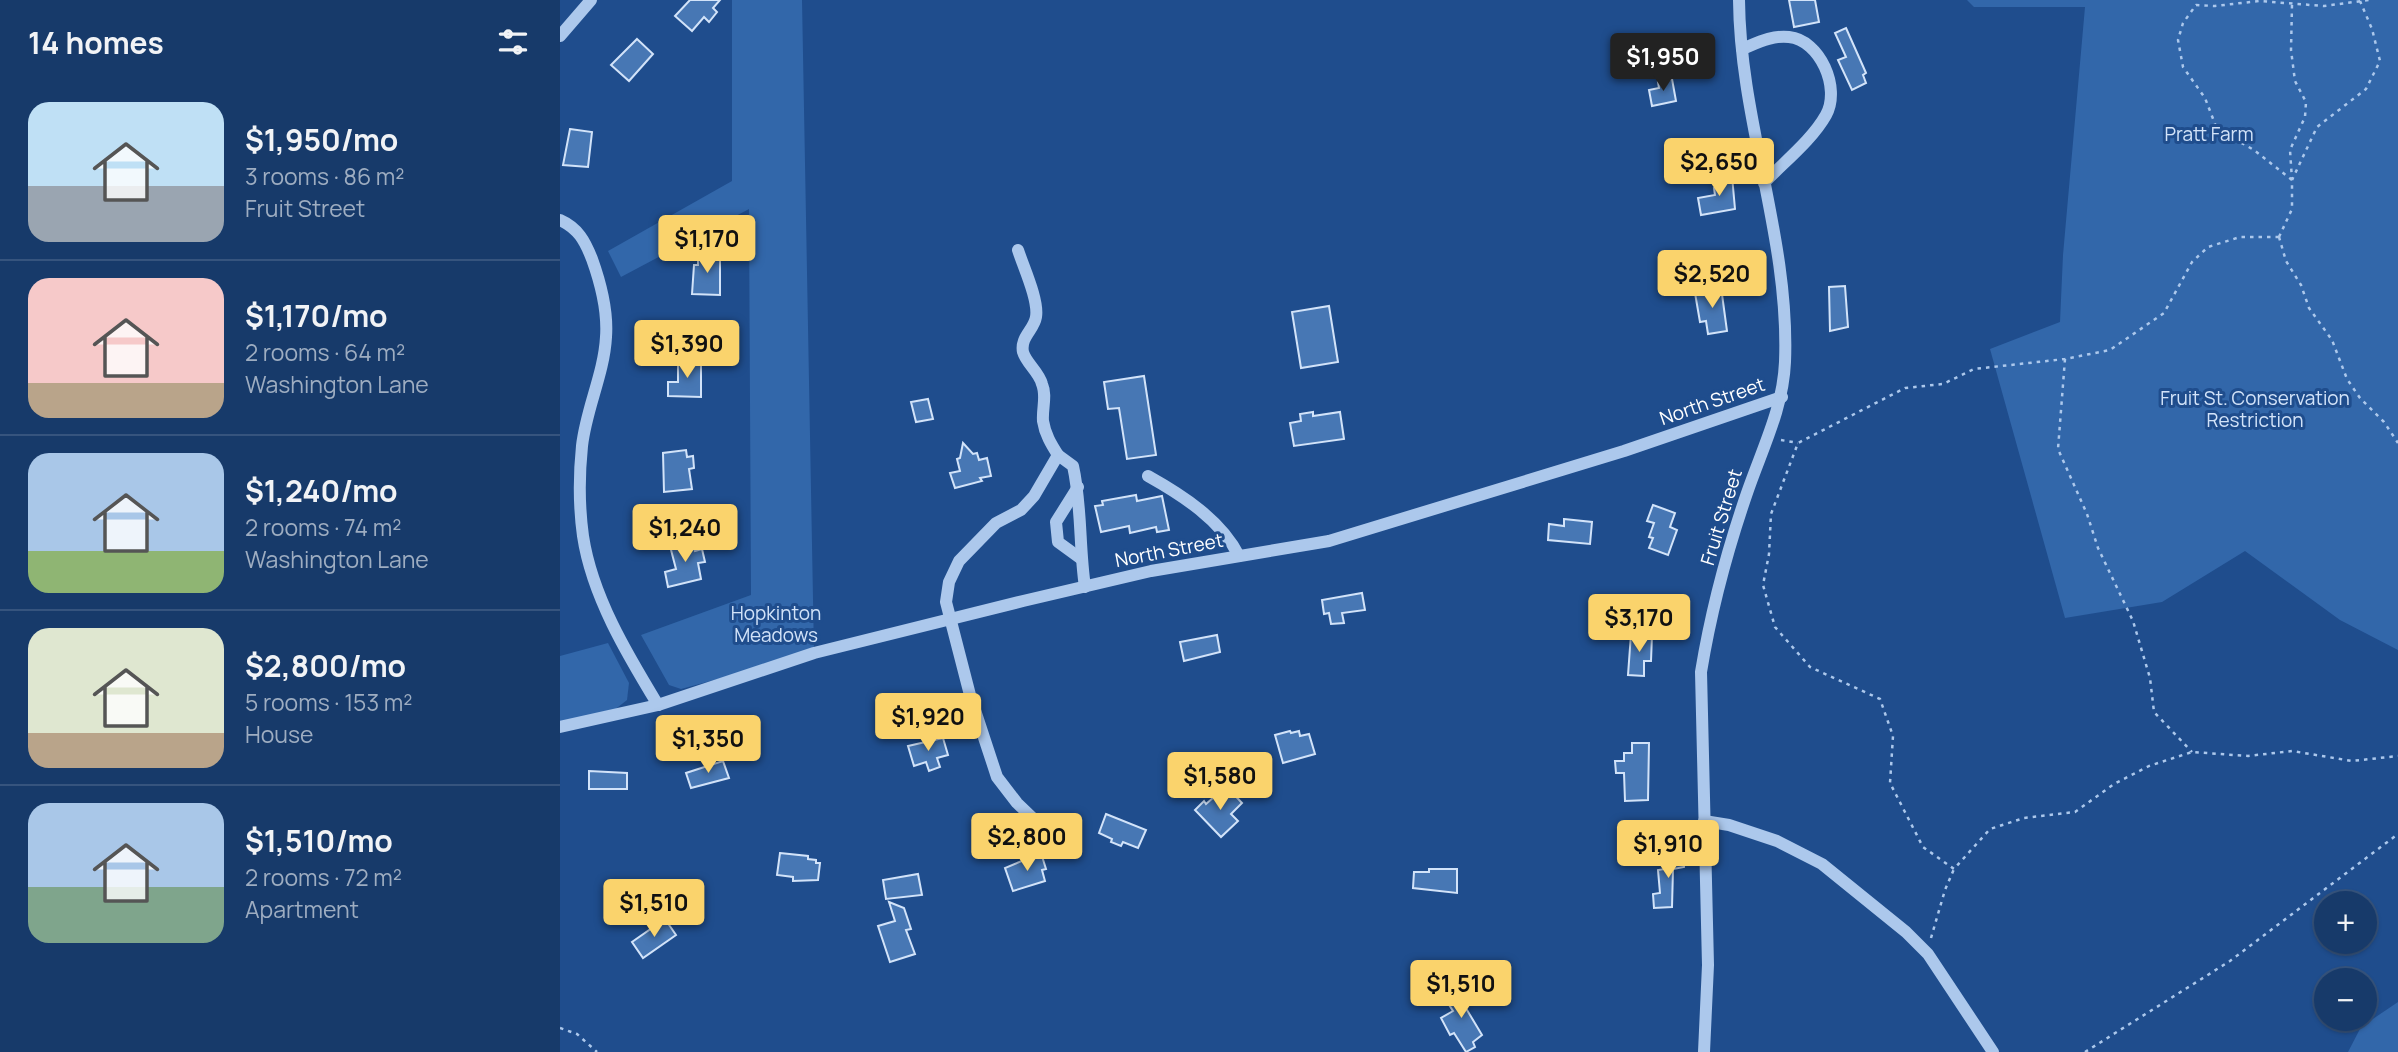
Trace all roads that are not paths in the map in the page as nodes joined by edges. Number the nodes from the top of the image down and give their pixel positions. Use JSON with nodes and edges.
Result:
{"nodes":[{"id":1,"x":591,"y":0,"type":"edge"},
{"id":2,"x":1739,"y":0,"type":"edge"},
{"id":3,"x":560,"y":36,"type":"edge"},
{"id":4,"x":1742,"y":49,"type":"junction"},
{"id":5,"x":1764,"y":183,"type":"junction"},
{"id":6,"x":560,"y":220,"type":"edge"},
{"id":7,"x":1018,"y":250,"type":"dead end"},
{"id":8,"x":1782,"y":397,"type":"junction"},
{"id":9,"x":1058,"y":455,"type":"junction"},
{"id":10,"x":1148,"y":476,"type":"dead end"},
{"id":11,"x":1078,"y":487,"type":"junction"},
{"id":12,"x":1239,"y":556,"type":"junction"},
{"id":13,"x":1080,"y":558,"type":"junction"},
{"id":14,"x":1085,"y":587,"type":"junction"},
{"id":15,"x":951,"y":621,"type":"junction"},
{"id":16,"x":658,"y":705,"type":"junction"},
{"id":17,"x":560,"y":727,"type":"edge"},
{"id":18,"x":1704,"y":821,"type":"junction"},
{"id":19,"x":1041,"y":826,"type":"dead end"},
{"id":20,"x":1704,"y":1052,"type":"edge"},
{"id":21,"x":1993,"y":1052,"type":"edge"}],
"edges":[{"from":1,"to":3,"type":"street"},
{"from":2,"to":4,"type":"street","name":"Fruit Street"},
{"from":4,"to":5,"type":"street","name":"Fruit Street"},
{"from":4,"to":5,"type":"street"},
{"from":5,"to":8,"type":"street","name":"Fruit Street"},
{"from":6,"to":16,"type":"street"},
{"from":7,"to":9,"type":"street"},
{"from":8,"to":12,"type":"street","name":"North Street"},
{"from":8,"to":18,"type":"street","name":"Fruit Street"},
{"from":9,"to":11,"type":"street"},
{"from":9,"to":15,"type":"street"},
{"from":10,"to":12,"type":"street"},
{"from":11,"to":13,"type":"street"},
{"from":11,"to":13,"type":"street"},
{"from":12,"to":14,"type":"street","name":"North Street"},
{"from":13,"to":14,"type":"street"},
{"from":14,"to":15,"type":"street","name":"North Street"},
{"from":15,"to":16,"type":"street","name":"North Street"},
{"from":15,"to":19,"type":"street"},
{"from":16,"to":17,"type":"street","name":"North Street"},
{"from":18,"to":20,"type":"street","name":"Fruit Street"},
{"from":18,"to":21,"type":"street"}]}
